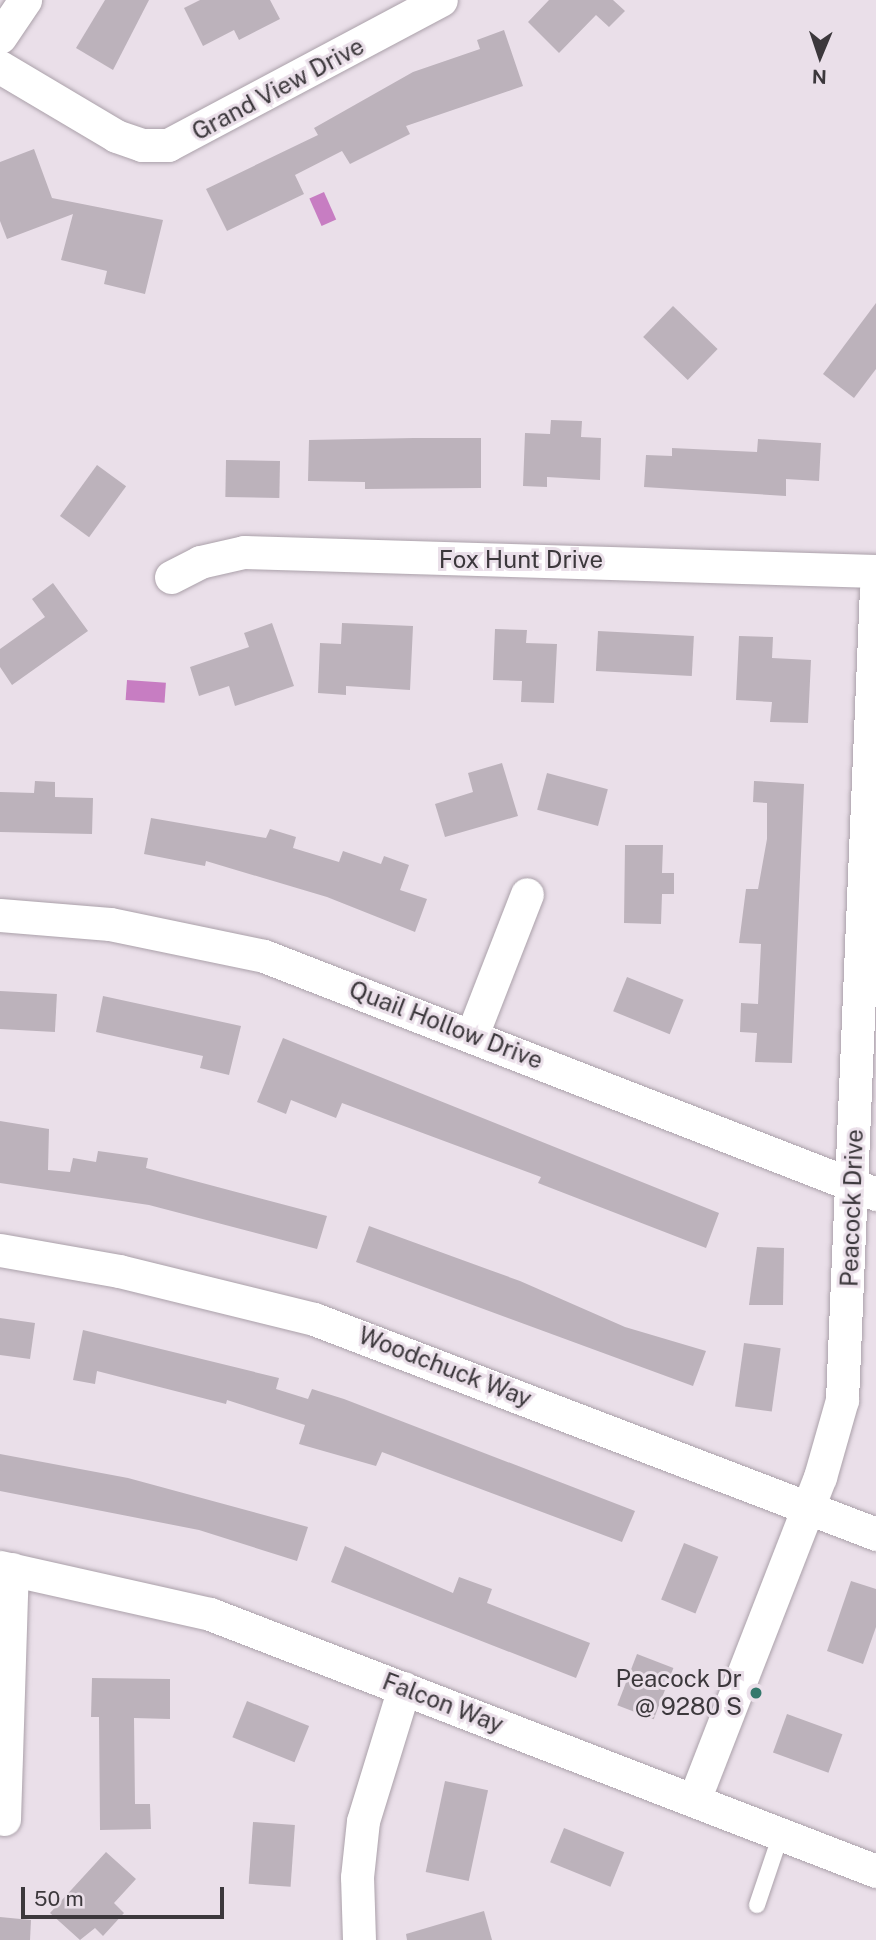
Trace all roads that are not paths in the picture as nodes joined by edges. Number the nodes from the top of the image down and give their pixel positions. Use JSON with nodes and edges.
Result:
{"nodes":[{"id":1,"x":25,"y":0,"type":"edge"},
{"id":2,"x":441,"y":0,"type":"edge"},
{"id":3,"x":0,"y":37,"type":"edge"},
{"id":4,"x":0,"y":67,"type":"edge"},
{"id":5,"x":876,"y":571,"type":"edge"},
{"id":6,"x":171,"y":576,"type":"dead end"},
{"id":7,"x":876,"y":590,"type":"edge"},
{"id":8,"x":527,"y":894,"type":"dead end"},
{"id":9,"x":870,"y":914,"type":"edge"},
{"id":10,"x":0,"y":915,"type":"edge"},
{"id":11,"x":472,"y":1035,"type":"junction"},
{"id":12,"x":864,"y":1190,"type":"edge"},
{"id":13,"x":0,"y":1250,"type":"edge"},
{"id":14,"x":807,"y":1507,"type":"junction"},
{"id":15,"x":876,"y":1534,"type":"edge"},
{"id":16,"x":6,"y":1568,"type":"edge"},
{"id":17,"x":404,"y":1688,"type":"junction"},
{"id":18,"x":694,"y":1800,"type":"junction"},
{"id":19,"x":4,"y":1819,"type":"dead end"},
{"id":20,"x":781,"y":1834,"type":"junction"},
{"id":21,"x":876,"y":1871,"type":"edge"},
{"id":22,"x":757,"y":1905,"type":"dead end"},
{"id":23,"x":359,"y":1940,"type":"edge"}],
"edges":[{"from":1,"to":3,"type":"street"},
{"from":2,"to":4,"type":"street","name":"Grand View Drive"},
{"from":5,"to":6,"type":"street","name":"Fox Hunt Drive"},
{"from":7,"to":9,"type":"street","name":"Peacock Drive"},
{"from":8,"to":11,"type":"street"},
{"from":9,"to":12,"type":"street","name":"Peacock Drive"},
{"from":10,"to":11,"type":"street","name":"Quail Hollow Drive"},
{"from":11,"to":12,"type":"street","name":"Quail Hollow Drive"},
{"from":12,"to":14,"type":"street","name":"Peacock Drive"},
{"from":13,"to":14,"type":"street","name":"Woodchuck Way"},
{"from":14,"to":15,"type":"street","name":"Woodchuck Way"},
{"from":14,"to":18,"type":"street","name":"Peacock Drive"},
{"from":16,"to":17,"type":"street","name":"Falcon Way"},
{"from":16,"to":19,"type":"street"},
{"from":17,"to":18,"type":"street","name":"Falcon Way"},
{"from":17,"to":23,"type":"street"},
{"from":18,"to":20,"type":"street","name":"Falcon Way"},
{"from":20,"to":21,"type":"street","name":"Falcon Way"},
{"from":20,"to":22,"type":"lane"}]}
